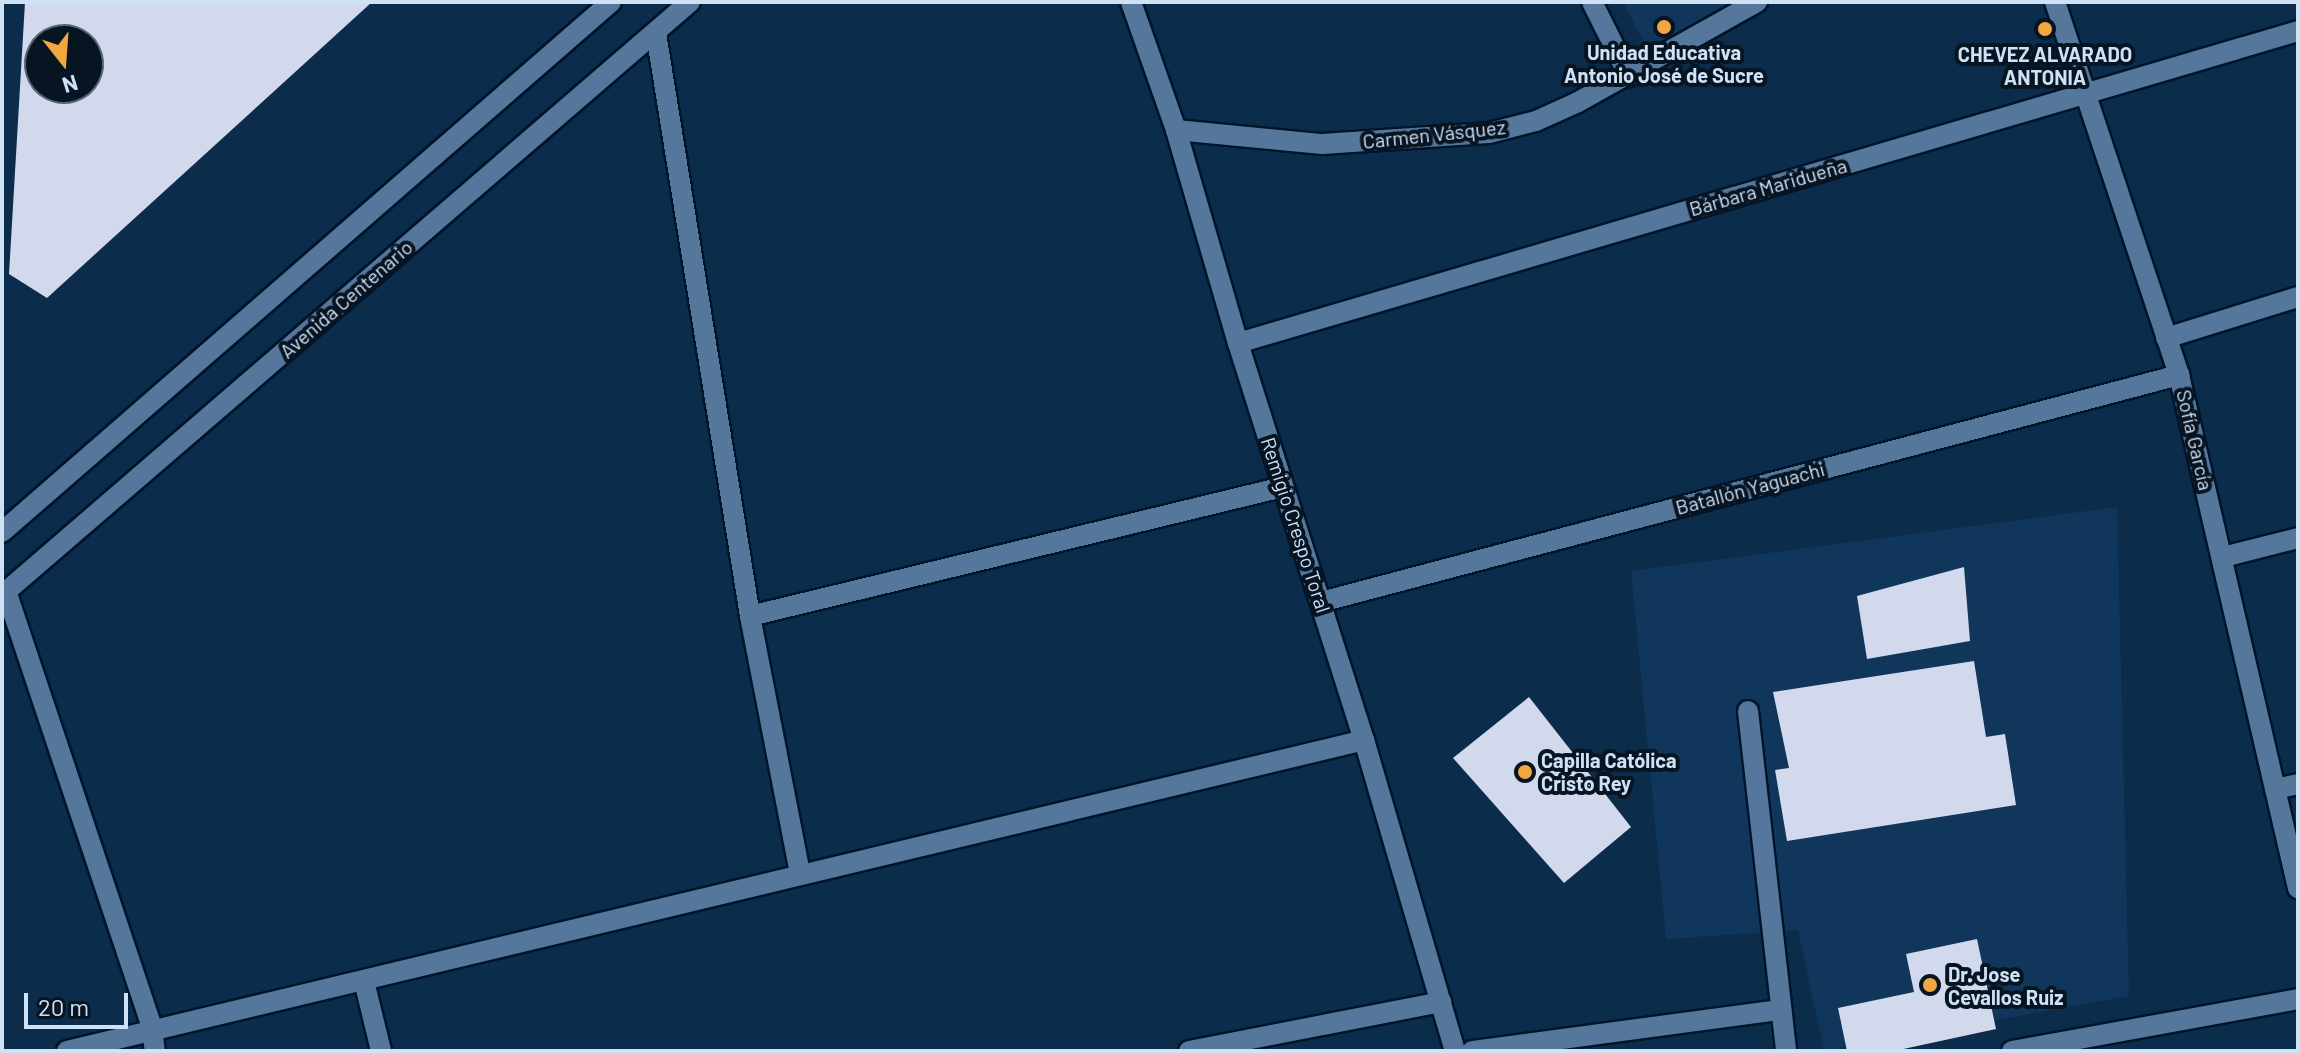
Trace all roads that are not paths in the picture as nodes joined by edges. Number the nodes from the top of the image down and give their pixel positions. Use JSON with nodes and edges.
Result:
{"nodes":[{"id":1,"x":611,"y":2,"type":"edge"},
{"id":2,"x":690,"y":2,"type":"edge"},
{"id":3,"x":1131,"y":2,"type":"edge"},
{"id":4,"x":1592,"y":2,"type":"edge"},
{"id":5,"x":1757,"y":2,"type":"edge"},
{"id":6,"x":2055,"y":2,"type":"edge"},
{"id":7,"x":2298,"y":31,"type":"edge"},
{"id":8,"x":656,"y":33,"type":"junction"},
{"id":9,"x":1629,"y":76,"type":"junction"},
{"id":10,"x":2087,"y":93,"type":"junction"},
{"id":11,"x":1176,"y":130,"type":"junction"},
{"id":12,"x":2298,"y":297,"type":"edge"},
{"id":13,"x":2166,"y":338,"type":"junction"},
{"id":14,"x":1238,"y":343,"type":"junction"},
{"id":15,"x":2179,"y":375,"type":"junction"},
{"id":16,"x":1283,"y":487,"type":"junction"},
{"id":17,"x":2,"y":532,"type":"edge"},
{"id":18,"x":2298,"y":538,"type":"edge"},
{"id":19,"x":2223,"y":557,"type":"junction"},
{"id":20,"x":4,"y":593,"type":"edge"},
{"id":21,"x":1321,"y":602,"type":"junction"},
{"id":22,"x":750,"y":616,"type":"junction"},
{"id":23,"x":1748,"y":711,"type":"dead end"},
{"id":24,"x":1364,"y":740,"type":"junction"},
{"id":25,"x":2298,"y":784,"type":"edge"},
{"id":26,"x":2275,"y":789,"type":"junction"},
{"id":27,"x":800,"y":873,"type":"junction"},
{"id":28,"x":2298,"y":888,"type":"edge"},
{"id":29,"x":364,"y":981,"type":"junction"},
{"id":30,"x":2298,"y":999,"type":"edge"},
{"id":31,"x":1441,"y":1002,"type":"junction"},
{"id":32,"x":1781,"y":1010,"type":"junction"},
{"id":33,"x":152,"y":1028,"type":"junction"},
{"id":34,"x":67,"y":1051,"type":"edge"},
{"id":35,"x":155,"y":1051,"type":"edge"},
{"id":36,"x":381,"y":1051,"type":"edge"},
{"id":37,"x":1189,"y":1051,"type":"edge"},
{"id":38,"x":1455,"y":1051,"type":"edge"},
{"id":39,"x":1472,"y":1051,"type":"edge"},
{"id":40,"x":1786,"y":1051,"type":"edge"},
{"id":41,"x":2012,"y":1051,"type":"edge"}],
"edges":[{"from":1,"to":17,"type":"street"},
{"from":2,"to":8,"type":"street","name":"Avenida Centenario"},
{"from":3,"to":11,"type":"street","name":"Remigio Crespo Toral"},
{"from":4,"to":9,"type":"street"},
{"from":5,"to":9,"type":"street","name":"Carmen Vásquez"},
{"from":6,"to":10,"type":"street","name":"Sofía García"},
{"from":7,"to":10,"type":"street","name":"Bárbara Maridueña"},
{"from":8,"to":20,"type":"street","name":"Avenida Centenario"},
{"from":8,"to":22,"type":"street"},
{"from":9,"to":11,"type":"street","name":"Carmen Vásquez"},
{"from":10,"to":13,"type":"street","name":"Sofía García"},
{"from":10,"to":14,"type":"street","name":"Bárbara Maridueña"},
{"from":11,"to":14,"type":"street","name":"Remigio Crespo Toral"},
{"from":12,"to":13,"type":"street"},
{"from":13,"to":15,"type":"street","name":"Sofía García"},
{"from":14,"to":16,"type":"street","name":"Remigio Crespo Toral"},
{"from":15,"to":19,"type":"street","name":"Sofía García"},
{"from":15,"to":21,"type":"street","name":"Batallón Yaguachi"},
{"from":16,"to":21,"type":"street","name":"Remigio Crespo Toral"},
{"from":16,"to":22,"type":"street"},
{"from":18,"to":19,"type":"street"},
{"from":19,"to":26,"type":"street","name":"Sofía García"},
{"from":20,"to":33,"type":"street"},
{"from":21,"to":24,"type":"street","name":"Remigio Crespo Toral"},
{"from":22,"to":27,"type":"street"},
{"from":23,"to":32,"type":"street"},
{"from":24,"to":27,"type":"street"},
{"from":24,"to":31,"type":"street","name":"Remigio Crespo Toral"},
{"from":25,"to":26,"type":"street"},
{"from":26,"to":28,"type":"street","name":"Sofía García"},
{"from":27,"to":29,"type":"street"},
{"from":29,"to":33,"type":"street"},
{"from":29,"to":36,"type":"street"},
{"from":30,"to":41,"type":"street"},
{"from":31,"to":37,"type":"street"},
{"from":31,"to":38,"type":"street","name":"Remigio Crespo Toral"},
{"from":32,"to":39,"type":"street"},
{"from":32,"to":40,"type":"street"},
{"from":33,"to":34,"type":"street"},
{"from":33,"to":35,"type":"street"}]}
